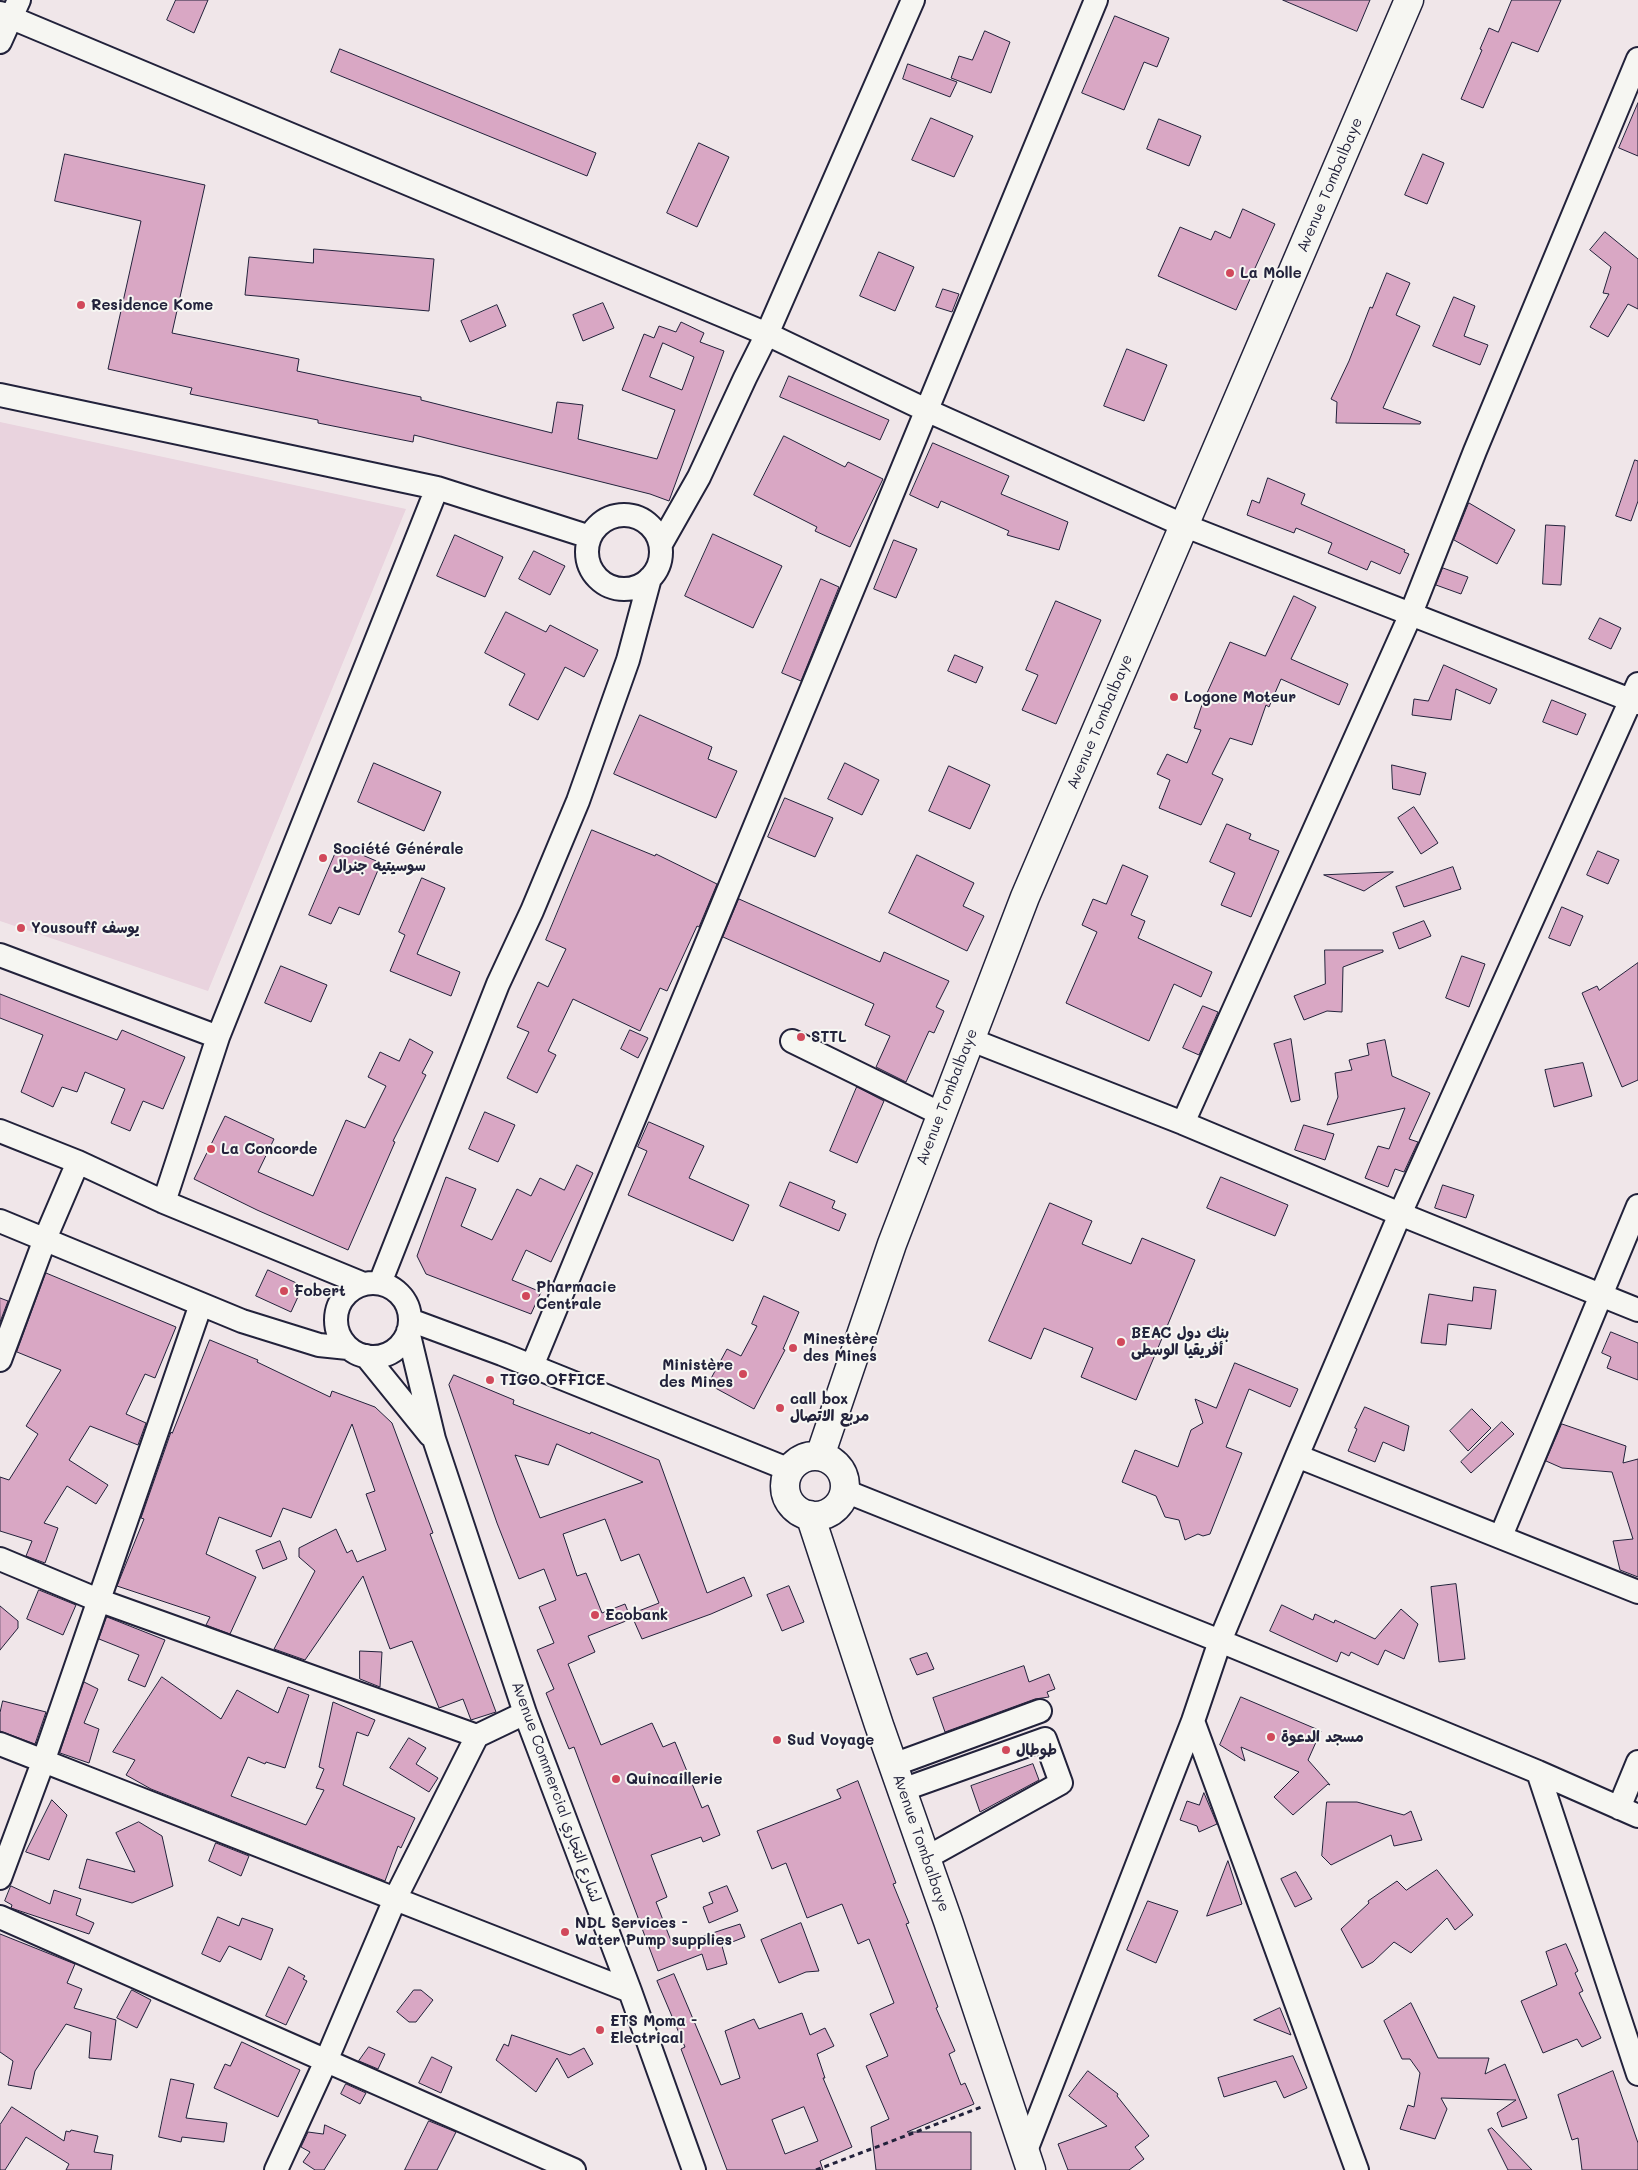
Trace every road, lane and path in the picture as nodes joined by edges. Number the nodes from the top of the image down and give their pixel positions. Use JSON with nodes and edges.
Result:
{"nodes":[{"id":1,"x":913,"y":0,"type":"edge"},
{"id":2,"x":1096,"y":0,"type":"edge"},
{"id":3,"x":1409,"y":0,"type":"edge"},
{"id":4,"x":10,"y":10,"type":"edge"},
{"id":5,"x":0,"y":42,"type":"edge"},
{"id":6,"x":1638,"y":60,"type":"edge"},
{"id":7,"x":768,"y":334,"type":"junction"},
{"id":8,"x":0,"y":396,"type":"edge"},
{"id":9,"x":926,"y":410,"type":"junction"},
{"id":10,"x":437,"y":488,"type":"junction"},
{"id":11,"x":1183,"y":526,"type":"junction"},
{"id":12,"x":590,"y":537,"type":"junction"},
{"id":13,"x":661,"y":544,"type":"junction"},
{"id":14,"x":650,"y":578,"type":"junction"},
{"id":15,"x":1410,"y":616,"type":"junction"},
{"id":16,"x":1636,"y":696,"type":"edge"},
{"id":17,"x":0,"y":955,"type":"edge"},
{"id":18,"x":218,"y":1037,"type":"junction"},
{"id":19,"x":969,"y":1039,"type":"junction"},
{"id":20,"x":792,"y":1041,"type":"dead end"},
{"id":21,"x":941,"y":1114,"type":"junction"},
{"id":22,"x":1183,"y":1123,"type":"junction"},
{"id":23,"x":0,"y":1132,"type":"edge"},
{"id":24,"x":78,"y":1162,"type":"junction"},
{"id":25,"x":164,"y":1202,"type":"junction"},
{"id":26,"x":1638,"y":1206,"type":"edge"},
{"id":27,"x":1400,"y":1214,"type":"junction"},
{"id":28,"x":0,"y":1221,"type":"edge"},
{"id":29,"x":45,"y":1239,"type":"junction"},
{"id":30,"x":370,"y":1283,"type":"junction"},
{"id":31,"x":1601,"y":1294,"type":"junction"},
{"id":32,"x":201,"y":1304,"type":"junction"},
{"id":33,"x":1638,"y":1310,"type":"edge"},
{"id":34,"x":409,"y":1326,"type":"junction"},
{"id":35,"x":357,"y":1352,"type":"junction"},
{"id":36,"x":0,"y":1360,"type":"edge"},
{"id":37,"x":532,"y":1366,"type":"junction"},
{"id":38,"x":434,"y":1439,"type":"junction"},
{"id":39,"x":820,"y":1456,"type":"junction"},
{"id":40,"x":1297,"y":1456,"type":"junction"},
{"id":41,"x":790,"y":1470,"type":"junction"},
{"id":42,"x":845,"y":1491,"type":"junction"},
{"id":43,"x":810,"y":1515,"type":"junction"},
{"id":44,"x":1501,"y":1536,"type":"junction"},
{"id":45,"x":0,"y":1559,"type":"edge"},
{"id":46,"x":1638,"y":1592,"type":"edge"},
{"id":47,"x":98,"y":1600,"type":"junction"},
{"id":48,"x":1220,"y":1641,"type":"junction"},
{"id":49,"x":1040,"y":1711,"type":"dead end"},
{"id":50,"x":525,"y":1713,"type":"junction"},
{"id":51,"x":1193,"y":1721,"type":"junction"},
{"id":52,"x":1011,"y":1722,"type":"junction"},
{"id":53,"x":476,"y":1736,"type":"junction"},
{"id":54,"x":0,"y":1744,"type":"edge"},
{"id":55,"x":947,"y":1745,"type":"junction"},
{"id":56,"x":1020,"y":1748,"type":"junction"},
{"id":57,"x":43,"y":1762,"type":"junction"},
{"id":58,"x":1638,"y":1762,"type":"edge"},
{"id":59,"x":893,"y":1765,"type":"junction"},
{"id":60,"x":957,"y":1771,"type":"junction"},
{"id":61,"x":1538,"y":1772,"type":"junction"},
{"id":62,"x":902,"y":1790,"type":"junction"},
{"id":63,"x":1628,"y":1812,"type":"edge"},
{"id":64,"x":926,"y":1858,"type":"junction"},
{"id":65,"x":0,"y":1878,"type":"edge"},
{"id":66,"x":395,"y":1899,"type":"junction"},
{"id":67,"x":0,"y":1917,"type":"edge"},
{"id":68,"x":630,"y":1991,"type":"junction"},
{"id":69,"x":326,"y":2061,"type":"junction"},
{"id":70,"x":1638,"y":2074,"type":"edge"},
{"id":71,"x":1006,"y":2097,"type":"junction"},
{"id":72,"x":1028,"y":2161,"type":"edge"},
{"id":73,"x":276,"y":2170,"type":"edge"},
{"id":74,"x":574,"y":2170,"type":"edge"},
{"id":75,"x":694,"y":2170,"type":"edge"},
{"id":76,"x":816,"y":2170,"type":"edge"},
{"id":77,"x":1358,"y":2170,"type":"edge"}],
"edges":[{"from":1,"to":7,"type":"street"},
{"from":2,"to":9,"type":"street"},
{"from":3,"to":11,"type":"main road","name":"Avenue Tombalbaye"},
{"from":4,"to":5,"type":"street"},
{"from":4,"to":7,"type":"street"},
{"from":6,"to":15,"type":"street"},
{"from":7,"to":9,"type":"street"},
{"from":7,"to":13,"type":"street"},
{"from":8,"to":10,"type":"street"},
{"from":9,"to":11,"type":"street"},
{"from":9,"to":37,"type":"street"},
{"from":10,"to":12,"type":"street"},
{"from":10,"to":18,"type":"street"},
{"from":11,"to":15,"type":"street"},
{"from":11,"to":19,"type":"main road","name":"Avenue Tombalbaye"},
{"from":12,"to":13,"type":"street"},
{"from":12,"to":14,"type":"street"},
{"from":13,"to":14,"type":"street"},
{"from":14,"to":30,"type":"street"},
{"from":15,"to":16,"type":"street"},
{"from":15,"to":22,"type":"street"},
{"from":16,"to":27,"type":"street"},
{"from":17,"to":18,"type":"street"},
{"from":18,"to":25,"type":"street"},
{"from":19,"to":21,"type":"main road","name":"Avenue Tombalbaye"},
{"from":19,"to":22,"type":"street"},
{"from":20,"to":21,"type":"street"},
{"from":21,"to":39,"type":"main road","name":"Avenue Tombalbaye"},
{"from":22,"to":27,"type":"street"},
{"from":23,"to":24,"type":"street"},
{"from":24,"to":25,"type":"street"},
{"from":24,"to":29,"type":"street"},
{"from":25,"to":30,"type":"street"},
{"from":26,"to":31,"type":"street"},
{"from":27,"to":31,"type":"street"},
{"from":27,"to":40,"type":"street"},
{"from":28,"to":29,"type":"street"},
{"from":29,"to":32,"type":"street"},
{"from":29,"to":36,"type":"street"},
{"from":30,"to":34,"type":"street"},
{"from":30,"to":35,"type":"street"},
{"from":31,"to":33,"type":"street"},
{"from":31,"to":44,"type":"street"},
{"from":32,"to":35,"type":"street"},
{"from":32,"to":47,"type":"street"},
{"from":34,"to":35,"type":"street"},
{"from":34,"to":37,"type":"street"},
{"from":34,"to":38,"type":"street","name":"Avenue Commercial لشارع التجاري"},
{"from":35,"to":38,"type":"street"},
{"from":37,"to":41,"type":"street"},
{"from":38,"to":50,"type":"street","name":"Avenue Commercial لشارع التجاري"},
{"from":39,"to":41,"type":"main road"},
{"from":39,"to":42,"type":"main road"},
{"from":40,"to":44,"type":"street"},
{"from":40,"to":48,"type":"street"},
{"from":41,"to":43,"type":"main road"},
{"from":42,"to":43,"type":"main road"},
{"from":42,"to":48,"type":"street"},
{"from":43,"to":59,"type":"main road","name":"Avenue Tombalbaye"},
{"from":44,"to":46,"type":"street"},
{"from":45,"to":47,"type":"street"},
{"from":47,"to":53,"type":"street"},
{"from":47,"to":57,"type":"street"},
{"from":48,"to":51,"type":"street"},
{"from":48,"to":61,"type":"street"},
{"from":49,"to":52,"type":"street"},
{"from":50,"to":53,"type":"street"},
{"from":50,"to":68,"type":"street","name":"Avenue Commercial لشارع التجاري"},
{"from":51,"to":72,"type":"street"},
{"from":51,"to":77,"type":"street"},
{"from":52,"to":55,"type":"street"},
{"from":52,"to":56,"type":"street"},
{"from":53,"to":66,"type":"street"},
{"from":54,"to":57,"type":"street"},
{"from":55,"to":59,"type":"street"},
{"from":55,"to":60,"type":"street"},
{"from":56,"to":60,"type":"street"},
{"from":56,"to":64,"type":"street"},
{"from":57,"to":65,"type":"street"},
{"from":57,"to":66,"type":"street"},
{"from":58,"to":63,"type":"street"},
{"from":59,"to":62,"type":"main road","name":"Avenue Tombalbaye"},
{"from":60,"to":62,"type":"street"},
{"from":61,"to":63,"type":"street"},
{"from":61,"to":70,"type":"street"},
{"from":62,"to":64,"type":"main road","name":"Avenue Tombalbaye"},
{"from":64,"to":71,"type":"main road","name":"Avenue Tombalbaye"},
{"from":66,"to":68,"type":"street"},
{"from":66,"to":69,"type":"street"},
{"from":67,"to":69,"type":"street"},
{"from":68,"to":75,"type":"street","name":"Avenue Commercial لشارع التجاري"},
{"from":69,"to":73,"type":"street"},
{"from":69,"to":74,"type":"street"},
{"from":71,"to":72,"type":"main road","name":"Avenue Tombalbaye"},
{"from":71,"to":76,"type":"path"}]}
